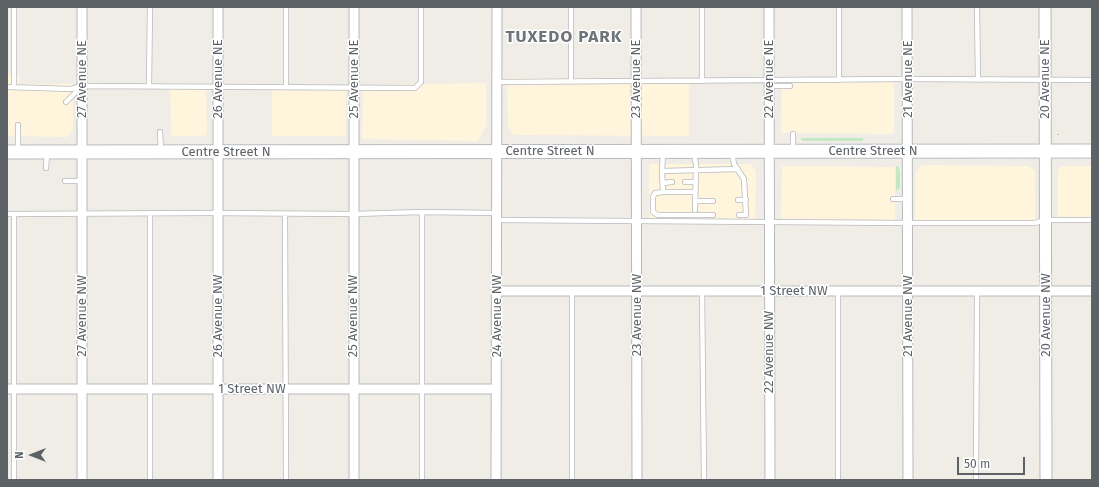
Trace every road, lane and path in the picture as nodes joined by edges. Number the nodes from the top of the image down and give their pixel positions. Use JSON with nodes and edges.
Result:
{"nodes":[{"id":1,"x":14,"y":7,"type":"edge"},
{"id":2,"x":82,"y":7,"type":"edge"},
{"id":3,"x":150,"y":7,"type":"edge"},
{"id":4,"x":218,"y":7,"type":"edge"},
{"id":5,"x":286,"y":7,"type":"edge"},
{"id":6,"x":354,"y":7,"type":"edge"},
{"id":7,"x":421,"y":7,"type":"edge"},
{"id":8,"x":497,"y":7,"type":"edge"},
{"id":9,"x":571,"y":7,"type":"edge"},
{"id":10,"x":636,"y":7,"type":"edge"},
{"id":11,"x":702,"y":7,"type":"edge"},
{"id":12,"x":769,"y":7,"type":"edge"},
{"id":13,"x":838,"y":7,"type":"edge"},
{"id":14,"x":908,"y":7,"type":"edge"},
{"id":15,"x":977,"y":7,"type":"edge"},
{"id":16,"x":1045,"y":7,"type":"edge"},
{"id":17,"x":908,"y":79,"type":"junction"},
{"id":18,"x":839,"y":80,"type":"junction"},
{"id":19,"x":978,"y":80,"type":"junction"},
{"id":20,"x":1045,"y":80,"type":"junction"},
{"id":21,"x":1092,"y":80,"type":"edge"},
{"id":22,"x":571,"y":81,"type":"junction"},
{"id":23,"x":636,"y":81,"type":"junction"},
{"id":24,"x":702,"y":81,"type":"junction"},
{"id":25,"x":496,"y":82,"type":"junction"},
{"id":26,"x":769,"y":83,"type":"junction"},
{"id":27,"x":82,"y":86,"type":"junction"},
{"id":28,"x":149,"y":86,"type":"junction"},
{"id":29,"x":790,"y":86,"type":"dead end"},
{"id":30,"x":7,"y":87,"type":"edge"},
{"id":31,"x":14,"y":87,"type":"junction"},
{"id":32,"x":218,"y":87,"type":"junction"},
{"id":33,"x":286,"y":87,"type":"junction"},
{"id":34,"x":354,"y":87,"type":"junction"},
{"id":35,"x":66,"y":102,"type":"dead end"},
{"id":36,"x":18,"y":125,"type":"dead end"},
{"id":37,"x":160,"y":132,"type":"dead end"},
{"id":38,"x":793,"y":134,"type":"dead end"},
{"id":39,"x":1045,"y":150,"type":"junction"},
{"id":40,"x":497,"y":151,"type":"junction"},
{"id":41,"x":636,"y":151,"type":"junction"},
{"id":42,"x":663,"y":151,"type":"junction"},
{"id":43,"x":694,"y":151,"type":"junction"},
{"id":44,"x":732,"y":151,"type":"junction"},
{"id":45,"x":769,"y":151,"type":"junction"},
{"id":46,"x":793,"y":151,"type":"junction"},
{"id":47,"x":908,"y":151,"type":"junction"},
{"id":48,"x":1092,"y":151,"type":"edge"},
{"id":49,"x":12,"y":152,"type":"edge"},
{"id":50,"x":47,"y":152,"type":"junction"},
{"id":51,"x":82,"y":152,"type":"junction"},
{"id":52,"x":160,"y":152,"type":"junction"},
{"id":53,"x":218,"y":152,"type":"junction"},
{"id":54,"x":354,"y":152,"type":"junction"},
{"id":55,"x":46,"y":168,"type":"dead end"},
{"id":56,"x":738,"y":169,"type":"junction"},
{"id":57,"x":695,"y":170,"type":"junction"},
{"id":58,"x":662,"y":171,"type":"junction"},
{"id":59,"x":65,"y":181,"type":"dead end"},
{"id":60,"x":82,"y":181,"type":"junction"},
{"id":61,"x":663,"y":182,"type":"junction"},
{"id":62,"x":672,"y":182,"type":"dead end"},
{"id":63,"x":686,"y":182,"type":"dead end"},
{"id":64,"x":695,"y":182,"type":"junction"},
{"id":65,"x":663,"y":192,"type":"junction"},
{"id":66,"x":695,"y":192,"type":"junction"},
{"id":67,"x":893,"y":199,"type":"dead end"},
{"id":68,"x":908,"y":199,"type":"junction"},
{"id":69,"x":738,"y":200,"type":"dead end"},
{"id":70,"x":746,"y":200,"type":"junction"},
{"id":71,"x":695,"y":201,"type":"junction"},
{"id":72,"x":713,"y":201,"type":"dead end"},
{"id":73,"x":695,"y":210,"type":"dead end"},
{"id":74,"x":422,"y":212,"type":"junction"},
{"id":75,"x":218,"y":213,"type":"junction"},
{"id":76,"x":7,"y":214,"type":"edge"},
{"id":77,"x":14,"y":214,"type":"junction"},
{"id":78,"x":150,"y":214,"type":"junction"},
{"id":79,"x":284,"y":214,"type":"junction"},
{"id":80,"x":353,"y":214,"type":"junction"},
{"id":81,"x":82,"y":215,"type":"junction"},
{"id":82,"x":713,"y":215,"type":"dead end"},
{"id":83,"x":739,"y":215,"type":"dead end"},
{"id":84,"x":497,"y":216,"type":"junction"},
{"id":85,"x":1046,"y":220,"type":"junction"},
{"id":86,"x":1092,"y":220,"type":"edge"},
{"id":87,"x":637,"y":221,"type":"junction"},
{"id":88,"x":769,"y":221,"type":"junction"},
{"id":89,"x":908,"y":223,"type":"junction"},
{"id":90,"x":1092,"y":290,"type":"edge"},
{"id":91,"x":496,"y":291,"type":"junction"},
{"id":92,"x":572,"y":291,"type":"junction"},
{"id":93,"x":637,"y":291,"type":"junction"},
{"id":94,"x":702,"y":291,"type":"junction"},
{"id":95,"x":769,"y":291,"type":"junction"},
{"id":96,"x":838,"y":291,"type":"junction"},
{"id":97,"x":908,"y":291,"type":"junction"},
{"id":98,"x":977,"y":291,"type":"junction"},
{"id":99,"x":1046,"y":291,"type":"junction"},
{"id":100,"x":11,"y":389,"type":"edge"},
{"id":101,"x":82,"y":389,"type":"junction"},
{"id":102,"x":150,"y":389,"type":"junction"},
{"id":103,"x":218,"y":389,"type":"junction"},
{"id":104,"x":285,"y":389,"type":"junction"},
{"id":105,"x":354,"y":389,"type":"junction"},
{"id":106,"x":422,"y":389,"type":"junction"},
{"id":107,"x":496,"y":389,"type":"junction"},
{"id":108,"x":14,"y":480,"type":"edge"},
{"id":109,"x":82,"y":480,"type":"edge"},
{"id":110,"x":150,"y":480,"type":"edge"},
{"id":111,"x":218,"y":480,"type":"edge"},
{"id":112,"x":286,"y":480,"type":"edge"},
{"id":113,"x":354,"y":480,"type":"edge"},
{"id":114,"x":422,"y":480,"type":"edge"},
{"id":115,"x":496,"y":480,"type":"edge"},
{"id":116,"x":572,"y":480,"type":"edge"},
{"id":117,"x":637,"y":480,"type":"edge"},
{"id":118,"x":704,"y":480,"type":"edge"},
{"id":119,"x":770,"y":480,"type":"edge"},
{"id":120,"x":838,"y":480,"type":"edge"},
{"id":121,"x":908,"y":480,"type":"edge"},
{"id":122,"x":976,"y":480,"type":"edge"},
{"id":123,"x":1046,"y":480,"type":"edge"}],
"edges":[{"from":1,"to":31,"type":"lane"},
{"from":2,"to":27,"type":"street","name":"27 Avenue NE"},
{"from":3,"to":28,"type":"lane"},
{"from":4,"to":32,"type":"street","name":"26 Avenue NE"},
{"from":5,"to":33,"type":"lane"},
{"from":6,"to":34,"type":"street","name":"25 Avenue NE"},
{"from":7,"to":34,"type":"lane"},
{"from":8,"to":25,"type":"street","name":"24 Avenue NW"},
{"from":9,"to":22,"type":"lane"},
{"from":10,"to":23,"type":"street","name":"23 Avenue NE"},
{"from":11,"to":24,"type":"lane"},
{"from":12,"to":26,"type":"street","name":"22 Avenue NE"},
{"from":13,"to":18,"type":"lane"},
{"from":14,"to":17,"type":"street","name":"21 Avenue NE"},
{"from":15,"to":19,"type":"lane"},
{"from":16,"to":20,"type":"street","name":"20 Avenue NE"},
{"from":17,"to":18,"type":"lane"},
{"from":17,"to":19,"type":"lane"},
{"from":17,"to":47,"type":"street","name":"21 Avenue NE"},
{"from":18,"to":26,"type":"lane"},
{"from":19,"to":20,"type":"lane"},
{"from":20,"to":21,"type":"lane"},
{"from":20,"to":39,"type":"street","name":"20 Avenue NE"},
{"from":22,"to":23,"type":"lane"},
{"from":22,"to":25,"type":"lane"},
{"from":23,"to":24,"type":"lane"},
{"from":23,"to":41,"type":"street","name":"23 Avenue NE"},
{"from":24,"to":26,"type":"lane"},
{"from":25,"to":40,"type":"street","name":"24 Avenue NW"},
{"from":26,"to":29,"type":"lane"},
{"from":26,"to":45,"type":"street","name":"22 Avenue NE"},
{"from":27,"to":28,"type":"lane"},
{"from":27,"to":31,"type":"lane"},
{"from":27,"to":35,"type":"lane"},
{"from":27,"to":51,"type":"street","name":"27 Avenue NE"},
{"from":28,"to":32,"type":"lane"},
{"from":30,"to":31,"type":"lane"},
{"from":32,"to":33,"type":"lane"},
{"from":32,"to":53,"type":"street","name":"26 Avenue NE"},
{"from":33,"to":34,"type":"lane"},
{"from":34,"to":54,"type":"street","name":"25 Avenue NE"},
{"from":36,"to":49,"type":"lane"},
{"from":37,"to":52,"type":"lane"},
{"from":38,"to":46,"type":"lane"},
{"from":39,"to":47,"type":"main road","name":"Centre Street N"},
{"from":39,"to":48,"type":"main road","name":"Centre Street N"},
{"from":39,"to":85,"type":"street","name":"20 Avenue NW"},
{"from":40,"to":41,"type":"main road","name":"Centre Street N"},
{"from":40,"to":54,"type":"main road","name":"Centre Street N"},
{"from":40,"to":84,"type":"street","name":"24 Avenue NW"},
{"from":41,"to":42,"type":"main road","name":"Centre Street N"},
{"from":41,"to":87,"type":"street","name":"23 Avenue NW"},
{"from":42,"to":43,"type":"main road","name":"Centre Street N"},
{"from":42,"to":58,"type":"lane"},
{"from":43,"to":44,"type":"main road","name":"Centre Street N"},
{"from":43,"to":57,"type":"lane"},
{"from":44,"to":45,"type":"main road","name":"Centre Street N"},
{"from":44,"to":56,"type":"lane"},
{"from":45,"to":46,"type":"main road","name":"Centre Street N"},
{"from":45,"to":88,"type":"street","name":"22 Avenue NW"},
{"from":46,"to":47,"type":"main road","name":"Centre Street N"},
{"from":47,"to":68,"type":"street","name":"21 Avenue NW"},
{"from":49,"to":50,"type":"main road","name":"Centre Street N"},
{"from":50,"to":51,"type":"main road","name":"Centre Street N"},
{"from":50,"to":55,"type":"lane"},
{"from":51,"to":52,"type":"main road","name":"Centre Street N"},
{"from":51,"to":60,"type":"street","name":"27 Avenue NW"},
{"from":52,"to":53,"type":"main road","name":"Centre Street N"},
{"from":53,"to":54,"type":"main road","name":"Centre Street N"},
{"from":53,"to":75,"type":"street","name":"26 Avenue NW"},
{"from":54,"to":80,"type":"street","name":"25 Avenue NW"},
{"from":56,"to":57,"type":"lane"},
{"from":56,"to":70,"type":"lane"},
{"from":57,"to":58,"type":"lane"},
{"from":57,"to":64,"type":"lane"},
{"from":58,"to":61,"type":"lane"},
{"from":59,"to":60,"type":"lane"},
{"from":60,"to":81,"type":"street","name":"27 Avenue NW"},
{"from":61,"to":62,"type":"lane"},
{"from":61,"to":65,"type":"lane"},
{"from":63,"to":64,"type":"lane"},
{"from":64,"to":66,"type":"lane"},
{"from":65,"to":66,"type":"lane"},
{"from":65,"to":82,"type":"lane"},
{"from":66,"to":71,"type":"lane"},
{"from":67,"to":68,"type":"lane"},
{"from":68,"to":89,"type":"street","name":"21 Avenue NW"},
{"from":69,"to":70,"type":"lane"},
{"from":70,"to":83,"type":"lane"},
{"from":71,"to":72,"type":"lane"},
{"from":71,"to":73,"type":"lane"},
{"from":74,"to":80,"type":"lane"},
{"from":74,"to":84,"type":"lane"},
{"from":74,"to":106,"type":"lane"},
{"from":75,"to":78,"type":"lane"},
{"from":75,"to":79,"type":"lane"},
{"from":75,"to":103,"type":"street","name":"26 Avenue NW"},
{"from":76,"to":77,"type":"lane"},
{"from":77,"to":81,"type":"lane"},
{"from":77,"to":100,"type":"lane"},
{"from":78,"to":81,"type":"lane"},
{"from":78,"to":102,"type":"lane"},
{"from":79,"to":80,"type":"lane"},
{"from":79,"to":104,"type":"lane"},
{"from":80,"to":105,"type":"street","name":"25 Avenue NW"},
{"from":81,"to":101,"type":"street","name":"27 Avenue NW"},
{"from":84,"to":87,"type":"lane"},
{"from":84,"to":91,"type":"street","name":"24 Avenue NW"},
{"from":85,"to":86,"type":"lane"},
{"from":85,"to":89,"type":"lane"},
{"from":85,"to":99,"type":"street","name":"20 Avenue NW"},
{"from":87,"to":88,"type":"lane"},
{"from":87,"to":93,"type":"street","name":"23 Avenue NW"},
{"from":88,"to":89,"type":"lane"},
{"from":88,"to":95,"type":"street","name":"22 Avenue NW"},
{"from":89,"to":97,"type":"street","name":"21 Avenue NW"},
{"from":90,"to":99,"type":"street","name":"1 Street NW"},
{"from":91,"to":92,"type":"street","name":"1 Street NW"},
{"from":91,"to":107,"type":"street","name":"24 Avenue NW"},
{"from":92,"to":93,"type":"street","name":"1 Street NW"},
{"from":92,"to":116,"type":"lane"},
{"from":93,"to":94,"type":"street","name":"1 Street NW"},
{"from":93,"to":117,"type":"street","name":"23 Avenue NW"},
{"from":94,"to":95,"type":"street","name":"1 Street NW"},
{"from":94,"to":118,"type":"lane"},
{"from":95,"to":96,"type":"street","name":"1 Street NW"},
{"from":95,"to":119,"type":"street","name":"22 Avenue NW"},
{"from":96,"to":97,"type":"street","name":"1 Street NW"},
{"from":96,"to":120,"type":"lane"},
{"from":97,"to":98,"type":"street","name":"1 Street NW"},
{"from":97,"to":121,"type":"street","name":"21 Avenue NW"},
{"from":98,"to":99,"type":"street","name":"1 Street NW"},
{"from":98,"to":122,"type":"lane"},
{"from":99,"to":123,"type":"street","name":"20 Avenue NW"},
{"from":100,"to":101,"type":"street","name":"1 Street NW"},
{"from":100,"to":108,"type":"lane"},
{"from":101,"to":102,"type":"street","name":"1 Street NW"},
{"from":101,"to":109,"type":"street","name":"27 Avenue NW"},
{"from":102,"to":103,"type":"street","name":"1 Street NW"},
{"from":102,"to":110,"type":"lane"},
{"from":103,"to":104,"type":"street","name":"1 Street NW"},
{"from":103,"to":111,"type":"street","name":"26 Avenue NW"},
{"from":104,"to":105,"type":"street","name":"1 Street NW"},
{"from":104,"to":112,"type":"lane"},
{"from":105,"to":106,"type":"street","name":"1 Street NW"},
{"from":105,"to":113,"type":"street","name":"25 Avenue NW"},
{"from":106,"to":107,"type":"street","name":"1 Street NW"},
{"from":106,"to":114,"type":"lane"},
{"from":107,"to":115,"type":"street","name":"24 Avenue NW"}]}
